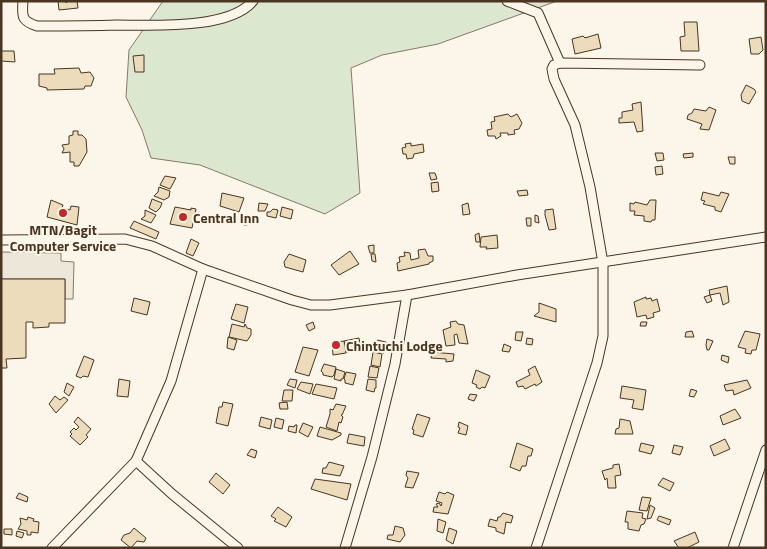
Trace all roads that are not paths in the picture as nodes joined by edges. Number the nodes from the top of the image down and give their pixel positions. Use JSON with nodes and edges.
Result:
{"nodes":[{"id":1,"x":23,"y":1,"type":"edge"},
{"id":2,"x":253,"y":1,"type":"edge"},
{"id":3,"x":507,"y":1,"type":"edge"},
{"id":4,"x":560,"y":63,"type":"junction"},
{"id":5,"x":700,"y":66,"type":"dead end"},
{"id":6,"x":766,"y":237,"type":"edge"},
{"id":7,"x":1,"y":240,"type":"edge"},
{"id":8,"x":603,"y":263,"type":"junction"},
{"id":9,"x":203,"y":269,"type":"junction"},
{"id":10,"x":407,"y":295,"type":"junction"},
{"id":11,"x":766,"y":450,"type":"edge"},
{"id":12,"x":136,"y":461,"type":"junction"},
{"id":13,"x":52,"y":548,"type":"edge"},
{"id":14,"x":238,"y":548,"type":"edge"},
{"id":15,"x":345,"y":548,"type":"edge"},
{"id":16,"x":536,"y":548,"type":"edge"},
{"id":17,"x":733,"y":548,"type":"edge"}],
"edges":[{"from":1,"to":2,"type":"street"},
{"from":3,"to":4,"type":"street"},
{"from":4,"to":5,"type":"street"},
{"from":4,"to":8,"type":"street"},
{"from":6,"to":8,"type":"street"},
{"from":7,"to":9,"type":"street"},
{"from":8,"to":10,"type":"street"},
{"from":8,"to":16,"type":"street"},
{"from":9,"to":10,"type":"street"},
{"from":9,"to":12,"type":"street"},
{"from":10,"to":15,"type":"street"},
{"from":11,"to":17,"type":"street"},
{"from":12,"to":13,"type":"street"},
{"from":12,"to":14,"type":"street"}]}
